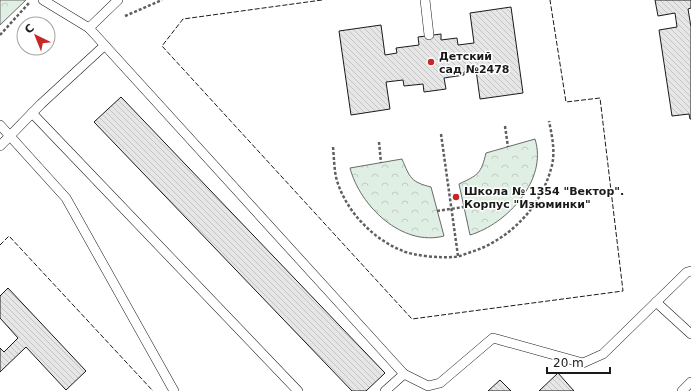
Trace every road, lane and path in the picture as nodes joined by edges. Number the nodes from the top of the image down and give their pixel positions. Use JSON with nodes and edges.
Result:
{"nodes":[{"id":1,"x":31,"y":0,"type":"edge"},
{"id":2,"x":43,"y":0,"type":"edge"},
{"id":3,"x":118,"y":0,"type":"edge"},
{"id":4,"x":162,"y":0,"type":"edge"},
{"id":5,"x":425,"y":0,"type":"edge"},
{"id":6,"x":121,"y":17,"type":"dead end"},
{"id":7,"x":89,"y":28,"type":"junction"},
{"id":8,"x":0,"y":35,"type":"edge"},
{"id":9,"x":429,"y":35,"type":"dead end"},
{"id":10,"x":104,"y":46,"type":"junction"},
{"id":11,"x":32,"y":113,"type":"junction"},
{"id":12,"x":549,"y":121,"type":"dead end"},
{"id":13,"x":0,"y":125,"type":"edge"},
{"id":14,"x":505,"y":126,"type":"dead end"},
{"id":15,"x":441,"y":134,"type":"dead end"},
{"id":16,"x":10,"y":136,"type":"junction"},
{"id":17,"x":379,"y":142,"type":"dead end"},
{"id":18,"x":0,"y":146,"type":"edge"},
{"id":19,"x":333,"y":147,"type":"dead end"},
{"id":20,"x":508,"y":147,"type":"dead end"},
{"id":21,"x":381,"y":163,"type":"dead end"},
{"id":22,"x":464,"y":207,"type":"dead end"},
{"id":23,"x":451,"y":209,"type":"junction"},
{"id":24,"x":437,"y":211,"type":"dead end"},
{"id":25,"x":458,"y":256,"type":"junction"},
{"id":26,"x":691,"y":271,"type":"edge"},
{"id":27,"x":656,"y":302,"type":"junction"},
{"id":28,"x":691,"y":334,"type":"edge"},
{"id":29,"x":404,"y":374,"type":"junction"},
{"id":30,"x":691,"y":382,"type":"edge"},
{"id":31,"x":430,"y":388,"type":"edge"},
{"id":32,"x":174,"y":391,"type":"edge"},
{"id":33,"x":298,"y":391,"type":"edge"},
{"id":34,"x":385,"y":391,"type":"edge"},
{"id":35,"x":682,"y":391,"type":"edge"}],
"edges":[{"from":1,"to":8,"type":"path"},
{"from":2,"to":7,"type":"lane"},
{"from":3,"to":7,"type":"lane"},
{"from":4,"to":6,"type":"path"},
{"from":5,"to":9,"type":"lane"},
{"from":7,"to":10,"type":"lane"},
{"from":10,"to":11,"type":"lane"},
{"from":10,"to":29,"type":"lane"},
{"from":11,"to":16,"type":"lane"},
{"from":11,"to":33,"type":"lane"},
{"from":12,"to":25,"type":"path"},
{"from":13,"to":16,"type":"lane"},
{"from":14,"to":20,"type":"path"},
{"from":15,"to":23,"type":"path"},
{"from":16,"to":18,"type":"lane"},
{"from":16,"to":32,"type":"lane"},
{"from":17,"to":21,"type":"path"},
{"from":19,"to":25,"type":"path"},
{"from":22,"to":23,"type":"path"},
{"from":23,"to":24,"type":"path"},
{"from":23,"to":25,"type":"path"},
{"from":26,"to":27,"type":"lane"},
{"from":27,"to":28,"type":"lane"},
{"from":27,"to":31,"type":"lane"},
{"from":29,"to":31,"type":"lane"},
{"from":29,"to":34,"type":"lane"},
{"from":30,"to":35,"type":"lane"}]}
